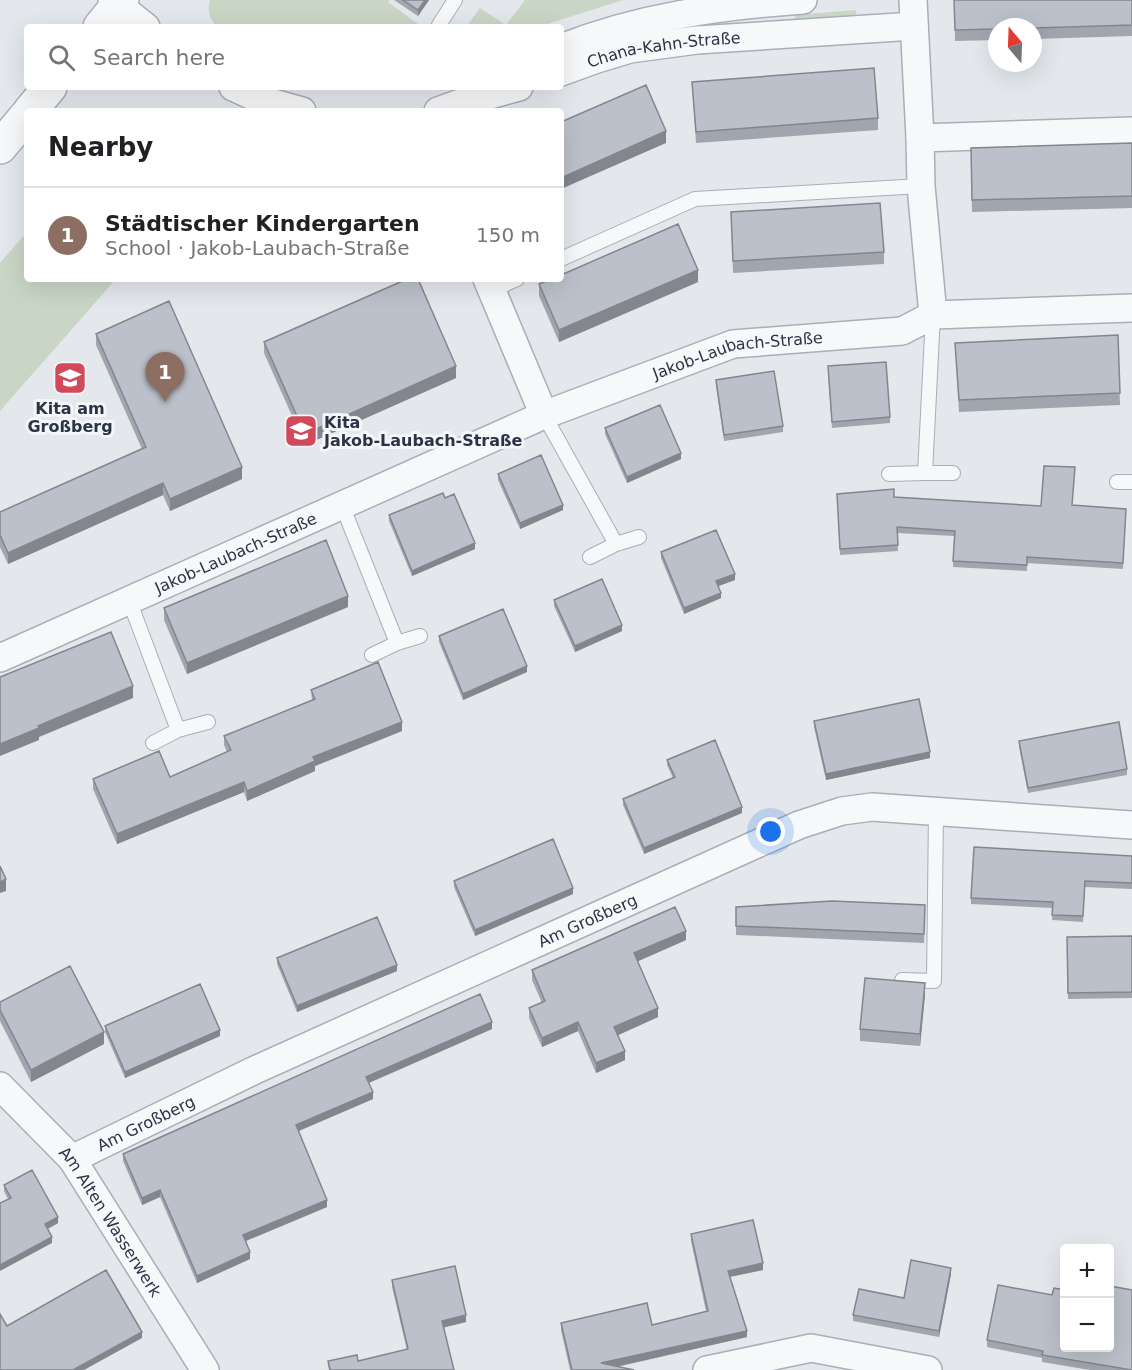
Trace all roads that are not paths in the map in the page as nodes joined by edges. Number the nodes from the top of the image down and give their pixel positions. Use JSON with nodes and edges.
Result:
{"nodes":[{"id":1,"x":455,"y":0,"type":"edge"},
{"id":2,"x":803,"y":0,"type":"edge"},
{"id":3,"x":770,"y":1,"type":"edge"},
{"id":4,"x":113,"y":8,"type":"edge"},
{"id":5,"x":913,"y":13,"type":"edge"},
{"id":6,"x":141,"y":24,"type":"edge"},
{"id":7,"x":440,"y":24,"type":"edge"},
{"id":8,"x":770,"y":35,"type":"junction"},
{"id":9,"x":564,"y":47,"type":"edge"},
{"id":10,"x":564,"y":71,"type":"edge"},
{"id":11,"x":48,"y":90,"type":"edge"},
{"id":12,"x":240,"y":90,"type":"edge"},
{"id":13,"x":475,"y":90,"type":"edge"},
{"id":14,"x":504,"y":90,"type":"edge"},
{"id":15,"x":452,"y":100,"type":"edge"},
{"id":16,"x":32,"y":108,"type":"edge"},
{"id":17,"x":291,"y":108,"type":"edge"},
{"id":18,"x":24,"y":119,"type":"edge"},
{"id":19,"x":1132,"y":131,"type":"edge"},
{"id":20,"x":920,"y":138,"type":"junction"},
{"id":21,"x":0,"y":147,"type":"edge"},
{"id":22,"x":921,"y":186,"type":"junction"},
{"id":23,"x":564,"y":258,"type":"edge"},
{"id":24,"x":490,"y":285,"type":"edge"},
{"id":25,"x":1132,"y":308,"type":"edge"},
{"id":26,"x":933,"y":315,"type":"junction"},
{"id":27,"x":544,"y":415,"type":"junction"},
{"id":28,"x":925,"y":473,"type":"junction"},
{"id":29,"x":953,"y":473,"type":"dead end"},
{"id":30,"x":889,"y":474,"type":"dead end"},
{"id":31,"x":1117,"y":482,"type":"dead end"},
{"id":32,"x":1132,"y":482,"type":"edge"},
{"id":33,"x":342,"y":505,"type":"junction"},
{"id":34,"x":639,"y":537,"type":"dead end"},
{"id":35,"x":616,"y":544,"type":"junction"},
{"id":36,"x":590,"y":556,"type":"dead end"},
{"id":37,"x":129,"y":600,"type":"junction"},
{"id":38,"x":420,"y":636,"type":"dead end"},
{"id":39,"x":397,"y":643,"type":"junction"},
{"id":40,"x":372,"y":656,"type":"dead end"},
{"id":41,"x":0,"y":658,"type":"edge"},
{"id":42,"x":208,"y":722,"type":"dead end"},
{"id":43,"x":178,"y":730,"type":"junction"},
{"id":44,"x":153,"y":743,"type":"dead end"},
{"id":45,"x":936,"y":811,"type":"junction"},
{"id":46,"x":1132,"y":825,"type":"edge"},
{"id":47,"x":902,"y":980,"type":"edge"},
{"id":48,"x":0,"y":1086,"type":"edge"},
{"id":49,"x":72,"y":1159,"type":"junction"},
{"id":50,"x":205,"y":1370,"type":"edge"},
{"id":51,"x":707,"y":1370,"type":"edge"},
{"id":52,"x":928,"y":1370,"type":"edge"}],
"edges":[{"from":1,"to":7,"type":"lane"},
{"from":2,"to":3,"type":"street","name":"Chana-Kahn-Straße"},
{"from":3,"to":8,"type":"street"},
{"from":3,"to":9,"type":"street","name":"Chana-Kahn-Straße"},
{"from":4,"to":6,"type":"street"},
{"from":5,"to":8,"type":"street","name":"Chana-Kahn-Straße"},
{"from":5,"to":20,"type":"street"},
{"from":8,"to":10,"type":"street","name":"Chana-Kahn-Straße"},
{"from":11,"to":16,"type":"street"},
{"from":12,"to":17,"type":"street"},
{"from":13,"to":15,"type":"street"},
{"from":14,"to":15,"type":"street"},
{"from":18,"to":21,"type":"street"},
{"from":19,"to":20,"type":"street"},
{"from":20,"to":22,"type":"street"},
{"from":22,"to":23,"type":"lane"},
{"from":22,"to":26,"type":"street"},
{"from":24,"to":27,"type":"street"},
{"from":25,"to":26,"type":"street","name":"Jakob-Laubach-Straße"},
{"from":26,"to":27,"type":"street","name":"Jakob-Laubach-Straße"},
{"from":26,"to":28,"type":"lane"},
{"from":27,"to":33,"type":"street","name":"Jakob-Laubach-Straße"},
{"from":27,"to":35,"type":"lane"},
{"from":28,"to":29,"type":"lane"},
{"from":28,"to":30,"type":"lane"},
{"from":31,"to":32,"type":"lane"},
{"from":33,"to":37,"type":"street","name":"Jakob-Laubach-Straße"},
{"from":33,"to":39,"type":"lane"},
{"from":34,"to":35,"type":"lane"},
{"from":35,"to":36,"type":"lane"},
{"from":37,"to":41,"type":"street","name":"Jakob-Laubach-Straße"},
{"from":37,"to":43,"type":"lane"},
{"from":38,"to":39,"type":"lane"},
{"from":39,"to":40,"type":"lane"},
{"from":42,"to":43,"type":"lane"},
{"from":43,"to":44,"type":"lane"},
{"from":45,"to":46,"type":"street","name":"Am Großberg"},
{"from":45,"to":47,"type":"lane"},
{"from":45,"to":49,"type":"street","name":"Am Großberg"},
{"from":48,"to":49,"type":"street","name":"Am Alten Wasserwerk"},
{"from":49,"to":50,"type":"street","name":"Am Alten Wasserwerk"},
{"from":51,"to":52,"type":"street"}]}
